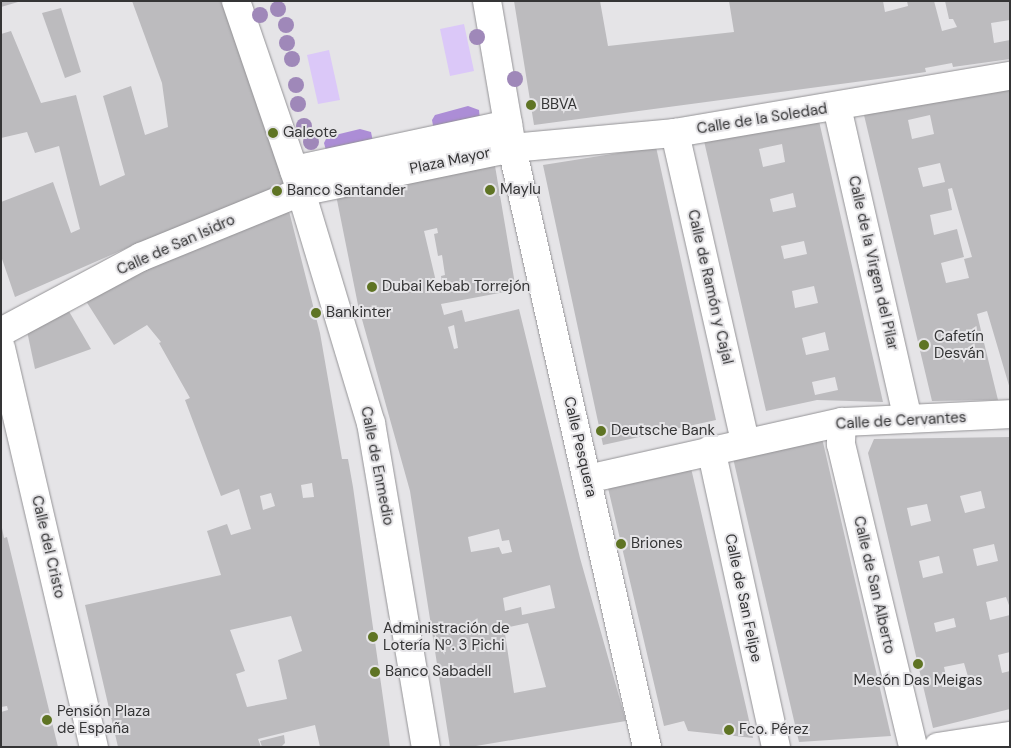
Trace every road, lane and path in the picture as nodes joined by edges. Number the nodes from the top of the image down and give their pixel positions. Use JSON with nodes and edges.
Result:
{"nodes":[{"id":1,"x":236,"y":1,"type":"edge"},
{"id":2,"x":487,"y":1,"type":"edge"},
{"id":3,"x":1010,"y":76,"type":"edge"},
{"id":4,"x":838,"y":107,"type":"junction"},
{"id":5,"x":675,"y":133,"type":"junction"},
{"id":6,"x":510,"y":136,"type":"junction"},
{"id":7,"x":297,"y":181,"type":"junction"},
{"id":8,"x":1,"y":332,"type":"edge"},
{"id":9,"x":1,"y":348,"type":"edge"},
{"id":10,"x":1010,"y":414,"type":"edge"},
{"id":11,"x":908,"y":419,"type":"junction"},
{"id":12,"x":842,"y":422,"type":"junction"},
{"id":13,"x":745,"y":442,"type":"junction"},
{"id":14,"x":711,"y":449,"type":"junction"},
{"id":15,"x":587,"y":479,"type":"junction"},
{"id":16,"x":1010,"y":736,"type":"edge"},
{"id":17,"x":94,"y":747,"type":"edge"},
{"id":18,"x":426,"y":747,"type":"edge"},
{"id":19,"x":649,"y":747,"type":"edge"},
{"id":20,"x":776,"y":747,"type":"edge"},
{"id":21,"x":912,"y":747,"type":"edge"},
{"id":22,"x":938,"y":747,"type":"edge"}],
"edges":[{"from":1,"to":7,"type":"street","name":"Calle de Enmedio"},
{"from":2,"to":6,"type":"street","name":"Calle Pesquera"},
{"from":3,"to":4,"type":"street","name":"Calle de la Soledad"},
{"from":4,"to":5,"type":"street","name":"Calle de la Soledad"},
{"from":4,"to":11,"type":"street","name":"Calle de la Virgen del Pilar"},
{"from":5,"to":6,"type":"street","name":"Calle de la Soledad"},
{"from":5,"to":13,"type":"street","name":"Calle de Ramón y Cajal"},
{"from":6,"to":7,"type":"street","name":"Plaza Mayor"},
{"from":6,"to":15,"type":"street","name":"Calle Pesquera"},
{"from":7,"to":8,"type":"street","name":"Calle de San Isidro"},
{"from":7,"to":18,"type":"street","name":"Calle de Enmedio"},
{"from":9,"to":17,"type":"street","name":"Calle del Cristo"},
{"from":10,"to":11,"type":"street","name":"Calle de Cervantes"},
{"from":11,"to":12,"type":"street","name":"Calle de Cervantes"},
{"from":12,"to":13,"type":"street","name":"Calle de Cervantes"},
{"from":12,"to":21,"type":"street","name":"Calle de San Alberto"},
{"from":13,"to":14,"type":"street","name":"Calle de Cervantes"},
{"from":14,"to":15,"type":"street","name":"Calle de Cervantes"},
{"from":14,"to":20,"type":"street","name":"Calle de San Felipe"},
{"from":15,"to":19,"type":"street","name":"Calle Pesquera"},
{"from":16,"to":22,"type":"street"}]}
